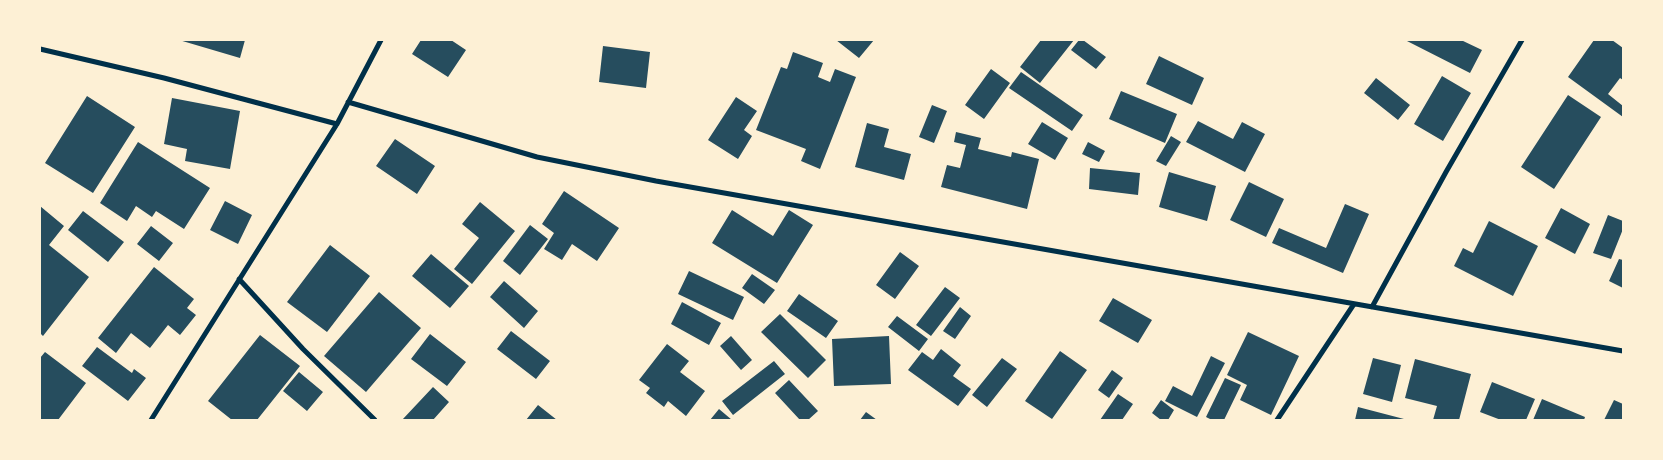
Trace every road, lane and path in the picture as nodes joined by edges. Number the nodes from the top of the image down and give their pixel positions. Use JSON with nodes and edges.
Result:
{"nodes":[{"id":1,"x":381,"y":40,"type":"edge"},
{"id":2,"x":1522,"y":40,"type":"edge"},
{"id":3,"x":40,"y":50,"type":"edge"},
{"id":4,"x":348,"y":102,"type":"junction"},
{"id":5,"x":337,"y":124,"type":"junction"},
{"id":6,"x":239,"y":279,"type":"junction"},
{"id":7,"x":1354,"y":304,"type":"junction"},
{"id":8,"x":1372,"y":307,"type":"junction"},
{"id":9,"x":1623,"y":351,"type":"edge"},
{"id":10,"x":151,"y":420,"type":"edge"},
{"id":11,"x":375,"y":420,"type":"edge"},
{"id":12,"x":1277,"y":420,"type":"edge"}],
"edges":[{"from":1,"to":4,"type":"street"},
{"from":2,"to":8,"type":"street"},
{"from":3,"to":5,"type":"street"},
{"from":4,"to":5,"type":"street"},
{"from":4,"to":7,"type":"street"},
{"from":5,"to":6,"type":"street"},
{"from":6,"to":10,"type":"street"},
{"from":6,"to":11,"type":"street"},
{"from":7,"to":8,"type":"street"},
{"from":7,"to":12,"type":"street"},
{"from":8,"to":9,"type":"street"}]}
